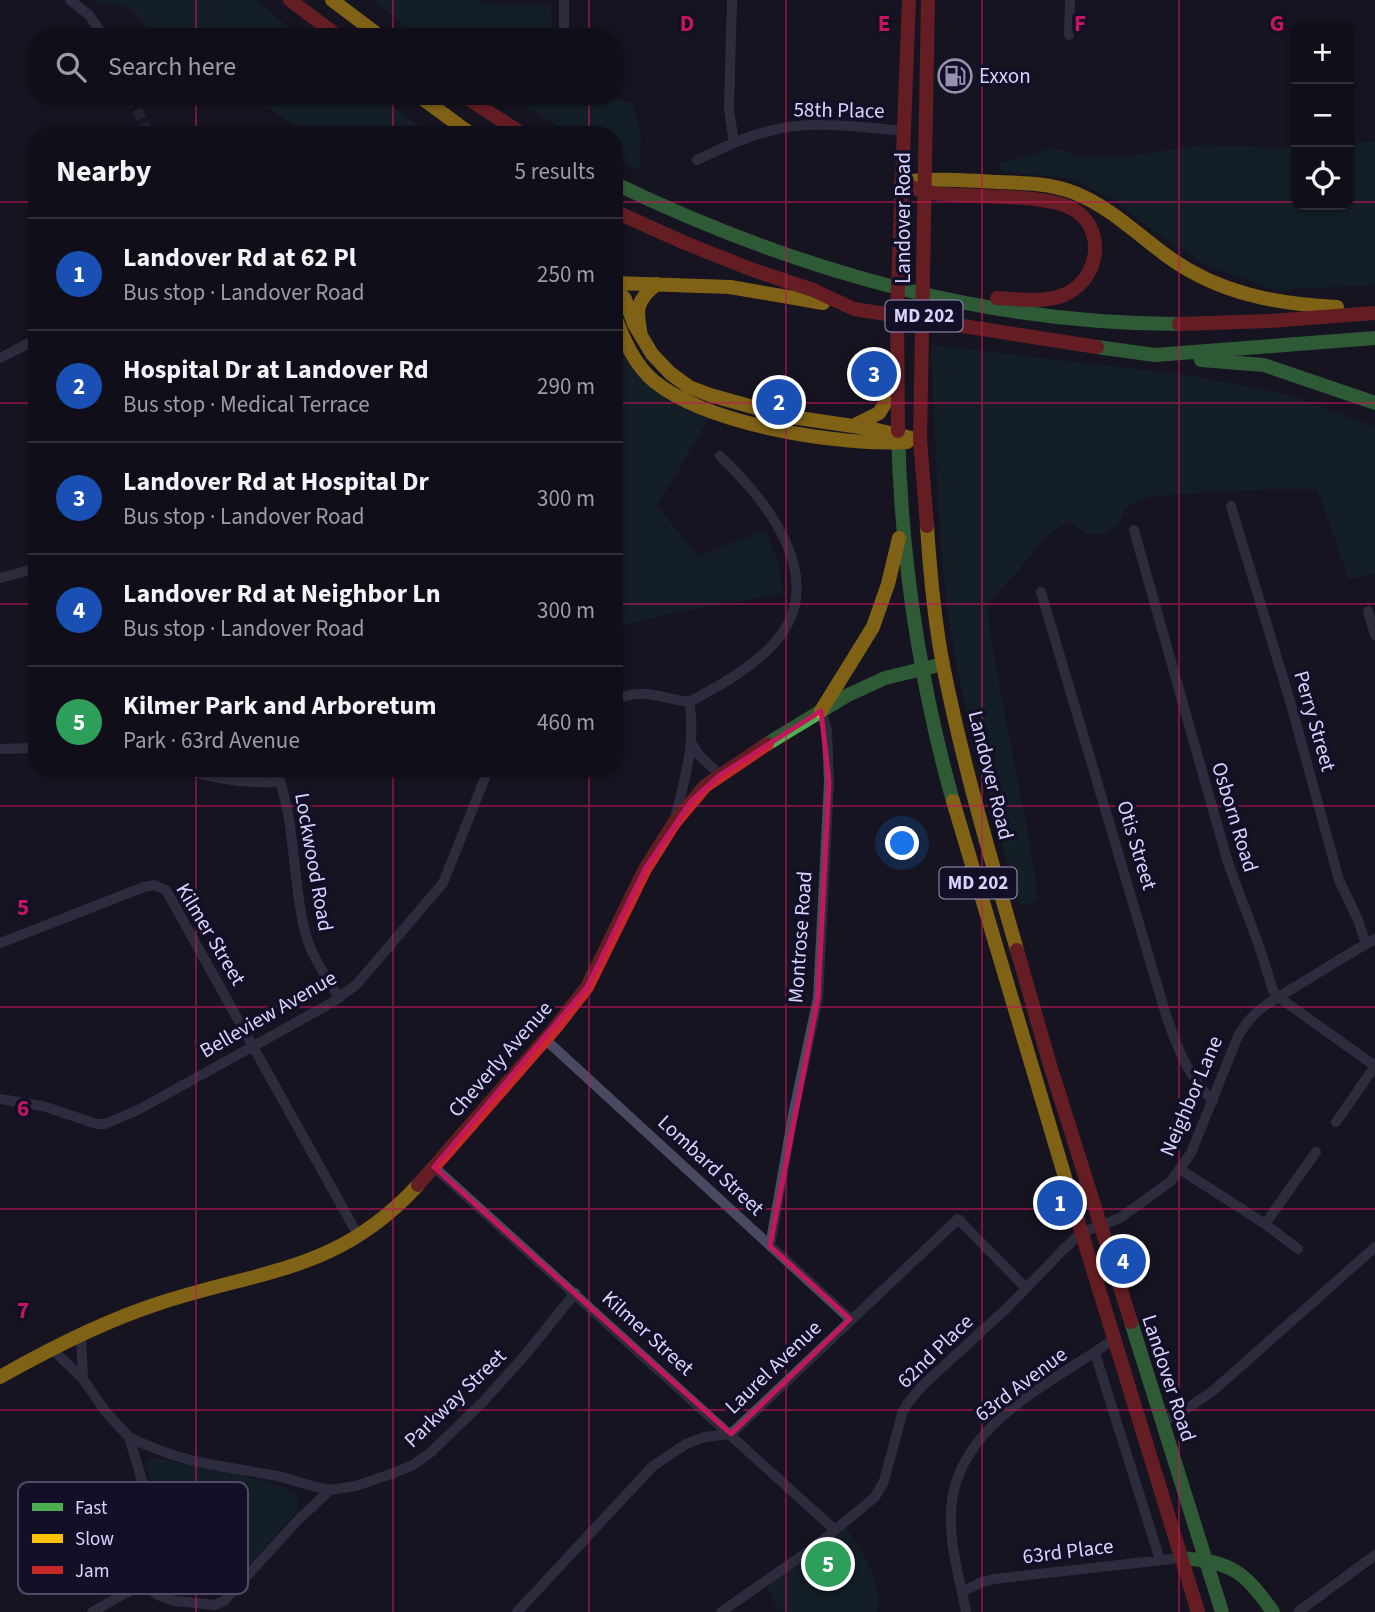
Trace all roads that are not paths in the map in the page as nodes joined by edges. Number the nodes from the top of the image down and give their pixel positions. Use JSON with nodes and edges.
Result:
{"nodes":[{"id":1,"x":70,"y":0,"type":"edge"},
{"id":2,"x":289,"y":0,"type":"edge"},
{"id":3,"x":332,"y":0,"type":"edge"},
{"id":4,"x":564,"y":0,"type":"edge"},
{"id":5,"x":732,"y":0,"type":"edge"},
{"id":6,"x":909,"y":0,"type":"edge"},
{"id":7,"x":928,"y":0,"type":"edge"},
{"id":8,"x":1070,"y":0,"type":"edge"},
{"id":9,"x":98,"y":28,"type":"edge"},
{"id":10,"x":327,"y":28,"type":"edge"},
{"id":11,"x":369,"y":28,"type":"edge"},
{"id":12,"x":564,"y":28,"type":"edge"},
{"id":13,"x":1069,"y":35,"type":"dead end"},
{"id":14,"x":431,"y":105,"type":"edge"},
{"id":15,"x":478,"y":105,"type":"edge"},
{"id":16,"x":460,"y":126,"type":"edge"},
{"id":17,"x":510,"y":126,"type":"edge"},
{"id":18,"x":903,"y":131,"type":"junction"},
{"id":19,"x":734,"y":143,"type":"junction"},
{"id":20,"x":697,"y":160,"type":"dead end"},
{"id":21,"x":901,"y":182,"type":"junction"},
{"id":22,"x":924,"y":185,"type":"junction"},
{"id":23,"x":623,"y":188,"type":"edge"},
{"id":24,"x":623,"y":215,"type":"edge"},
{"id":25,"x":657,"y":284,"type":"junction"},
{"id":26,"x":623,"y":285,"type":"edge"},
{"id":27,"x":623,"y":294,"type":"edge"},
{"id":28,"x":942,"y":297,"type":"junction"},
{"id":29,"x":854,"y":309,"type":"junction"},
{"id":30,"x":1375,"y":311,"type":"edge"},
{"id":31,"x":623,"y":337,"type":"edge"},
{"id":32,"x":640,"y":337,"type":"junction"},
{"id":33,"x":1375,"y":338,"type":"edge"},
{"id":34,"x":28,"y":344,"type":"edge"},
{"id":35,"x":1156,"y":355,"type":"junction"},
{"id":36,"x":0,"y":358,"type":"edge"},
{"id":37,"x":896,"y":382,"type":"junction"},
{"id":38,"x":1375,"y":403,"type":"edge"},
{"id":39,"x":853,"y":426,"type":"junction"},
{"id":40,"x":897,"y":438,"type":"junction"},
{"id":41,"x":920,"y":440,"type":"junction"},
{"id":42,"x":720,"y":456,"type":"dead end"},
{"id":43,"x":1231,"y":506,"type":"dead end"},
{"id":44,"x":902,"y":526,"type":"junction"},
{"id":45,"x":1134,"y":530,"type":"dead end"},
{"id":46,"x":28,"y":570,"type":"edge"},
{"id":47,"x":0,"y":578,"type":"edge"},
{"id":48,"x":1041,"y":592,"type":"dead end"},
{"id":49,"x":1368,"y":611,"type":"dead end"},
{"id":50,"x":1375,"y":635,"type":"edge"},
{"id":51,"x":943,"y":664,"type":"junction"},
{"id":52,"x":920,"y":670,"type":"junction"},
{"id":53,"x":623,"y":697,"type":"edge"},
{"id":54,"x":690,"y":702,"type":"junction"},
{"id":55,"x":821,"y":711,"type":"junction"},
{"id":56,"x":692,"y":744,"type":"junction"},
{"id":57,"x":28,"y":748,"type":"edge"},
{"id":58,"x":0,"y":749,"type":"edge"},
{"id":59,"x":720,"y":775,"type":"junction"},
{"id":60,"x":212,"y":777,"type":"edge"},
{"id":61,"x":279,"y":777,"type":"edge"},
{"id":62,"x":484,"y":777,"type":"edge"},
{"id":63,"x":281,"y":782,"type":"junction"},
{"id":64,"x":674,"y":822,"type":"junction"},
{"id":65,"x":1371,"y":942,"type":"edge"},
{"id":66,"x":0,"y":943,"type":"edge"},
{"id":67,"x":1276,"y":996,"type":"junction"},
{"id":68,"x":339,"y":998,"type":"junction"},
{"id":69,"x":546,"y":1040,"type":"junction"},
{"id":70,"x":253,"y":1046,"type":"junction"},
{"id":71,"x":1375,"y":1066,"type":"edge"},
{"id":72,"x":0,"y":1099,"type":"edge"},
{"id":73,"x":1213,"y":1101,"type":"junction"},
{"id":74,"x":1336,"y":1122,"type":"dead end"},
{"id":75,"x":1315,"y":1152,"type":"dead end"},
{"id":76,"x":434,"y":1167,"type":"junction"},
{"id":77,"x":1181,"y":1170,"type":"junction"},
{"id":78,"x":1265,"y":1224,"type":"junction"},
{"id":79,"x":1101,"y":1227,"type":"junction"},
{"id":80,"x":1081,"y":1233,"type":"junction"},
{"id":81,"x":359,"y":1237,"type":"junction"},
{"id":82,"x":770,"y":1246,"type":"junction"},
{"id":83,"x":1375,"y":1247,"type":"edge"},
{"id":84,"x":1298,"y":1249,"type":"dead end"},
{"id":85,"x":1026,"y":1288,"type":"junction"},
{"id":86,"x":575,"y":1293,"type":"junction"},
{"id":87,"x":850,"y":1319,"type":"junction"},
{"id":88,"x":81,"y":1335,"type":"junction"},
{"id":89,"x":1114,"y":1339,"type":"junction"},
{"id":90,"x":51,"y":1348,"type":"junction"},
{"id":91,"x":1095,"y":1353,"type":"junction"},
{"id":92,"x":0,"y":1377,"type":"edge"},
{"id":93,"x":83,"y":1379,"type":"junction"},
{"id":94,"x":1161,"y":1422,"type":"junction"},
{"id":95,"x":731,"y":1434,"type":"junction"},
{"id":96,"x":129,"y":1437,"type":"junction"},
{"id":97,"x":143,"y":1482,"type":"edge"},
{"id":98,"x":330,"y":1490,"type":"junction"},
{"id":99,"x":835,"y":1530,"type":"junction"},
{"id":100,"x":1375,"y":1555,"type":"edge"},
{"id":101,"x":1181,"y":1558,"type":"junction"},
{"id":102,"x":1205,"y":1559,"type":"junction"},
{"id":103,"x":1160,"y":1560,"type":"junction"},
{"id":104,"x":248,"y":1576,"type":"edge"},
{"id":105,"x":962,"y":1592,"type":"junction"},
{"id":106,"x":124,"y":1594,"type":"edge"},
{"id":107,"x":157,"y":1594,"type":"edge"},
{"id":108,"x":232,"y":1594,"type":"edge"},
{"id":109,"x":216,"y":1609,"type":"edge"},
{"id":110,"x":92,"y":1612,"type":"edge"},
{"id":111,"x":517,"y":1612,"type":"edge"},
{"id":112,"x":721,"y":1612,"type":"edge"},
{"id":113,"x":966,"y":1612,"type":"edge"},
{"id":114,"x":1198,"y":1612,"type":"edge"},
{"id":115,"x":1222,"y":1612,"type":"edge"},
{"id":116,"x":1273,"y":1612,"type":"edge"},
{"id":117,"x":1298,"y":1612,"type":"edge"}],
"edges":[{"from":1,"to":9,"type":"street"},
{"from":2,"to":10,"type":"main road"},
{"from":3,"to":11,"type":"main road"},
{"from":4,"to":12,"type":"street"},
{"from":5,"to":19,"type":"street"},
{"from":6,"to":18,"type":"main road","name":"Landover Road","number":"MD 202"},
{"from":7,"to":22,"type":"main road","name":"Landover Road","number":"MD 202"},
{"from":8,"to":13,"type":"street"},
{"from":14,"to":16,"type":"main road"},
{"from":15,"to":17,"type":"main road"},
{"from":18,"to":19,"type":"street","name":"58th Place"},
{"from":18,"to":21,"type":"main road","name":"Landover Road","number":"MD 202"},
{"from":19,"to":20,"type":"street","name":"58th Place"},
{"from":21,"to":22,"type":"main road"},
{"from":21,"to":37,"type":"main road","name":"Landover Road","number":"MD 202"},
{"from":22,"to":28,"type":"main road"},
{"from":22,"to":30,"type":"main road"},
{"from":22,"to":41,"type":"main road","name":"Landover Road","number":"MD 202"},
{"from":23,"to":28,"type":"main road"},
{"from":24,"to":29,"type":"main road"},
{"from":25,"to":26,"type":"main road"},
{"from":25,"to":29,"type":"main road"},
{"from":25,"to":32,"type":"main road"},
{"from":27,"to":32,"type":"main road"},
{"from":28,"to":30,"type":"main road"},
{"from":29,"to":35,"type":"main road"},
{"from":31,"to":40,"type":"main road"},
{"from":32,"to":39,"type":"main road"},
{"from":33,"to":35,"type":"main road"},
{"from":34,"to":36,"type":"street"},
{"from":35,"to":38,"type":"main road"},
{"from":37,"to":39,"type":"main road"},
{"from":37,"to":40,"type":"main road","name":"Landover Road","number":"MD 202"},
{"from":39,"to":40,"type":"main road"},
{"from":40,"to":41,"type":"main road"},
{"from":40,"to":44,"type":"main road","name":"Landover Road","number":"MD 202"},
{"from":41,"to":51,"type":"main road","name":"Landover Road","number":"MD 202"},
{"from":42,"to":54,"type":"street"},
{"from":43,"to":65,"type":"street","name":"Perry Street"},
{"from":44,"to":52,"type":"main road","name":"Landover Road","number":"MD 202"},
{"from":44,"to":55,"type":"main road"},
{"from":45,"to":67,"type":"street","name":"Osborn Road"},
{"from":46,"to":47,"type":"street"},
{"from":48,"to":73,"type":"street","name":"Otis Street"},
{"from":49,"to":50,"type":"street"},
{"from":51,"to":52,"type":"main road","name":"Cheverly Avenue"},
{"from":51,"to":79,"type":"main road","name":"Landover Road","number":"MD 202"},
{"from":52,"to":55,"type":"main road","name":"Cheverly Avenue"},
{"from":52,"to":80,"type":"main road","name":"Landover Road","number":"MD 202"},
{"from":53,"to":54,"type":"street"},
{"from":54,"to":56,"type":"street"},
{"from":55,"to":59,"type":"main road","name":"Cheverly Avenue"},
{"from":55,"to":82,"type":"street","name":"Montrose Road"},
{"from":56,"to":59,"type":"street"},
{"from":56,"to":64,"type":"street"},
{"from":57,"to":58,"type":"street"},
{"from":59,"to":64,"type":"main road","name":"Cheverly Avenue"},
{"from":60,"to":63,"type":"street"},
{"from":61,"to":63,"type":"street","name":"Lockwood Road"},
{"from":62,"to":68,"type":"street","name":"Belleview Avenue"},
{"from":63,"to":68,"type":"street","name":"Lockwood Road"},
{"from":64,"to":69,"type":"main road","name":"Cheverly Avenue"},
{"from":65,"to":67,"type":"street","name":"Neighbor Lane"},
{"from":66,"to":70,"type":"street","name":"Kilmer Street"},
{"from":67,"to":71,"type":"street"},
{"from":67,"to":73,"type":"street","name":"Neighbor Lane"},
{"from":68,"to":70,"type":"street","name":"Belleview Avenue"},
{"from":69,"to":76,"type":"main road","name":"Cheverly Avenue"},
{"from":69,"to":82,"type":"street","name":"Lombard Street"},
{"from":70,"to":72,"type":"street","name":"Belleview Avenue"},
{"from":70,"to":81,"type":"street","name":"Kilmer Street"},
{"from":71,"to":74,"type":"street"},
{"from":73,"to":77,"type":"street","name":"Neighbor Lane"},
{"from":75,"to":78,"type":"street"},
{"from":76,"to":81,"type":"main road","name":"Cheverly Avenue"},
{"from":76,"to":86,"type":"street","name":"Kilmer Street"},
{"from":77,"to":78,"type":"street"},
{"from":77,"to":79,"type":"street","name":"Neighbor Lane"},
{"from":78,"to":84,"type":"street"},
{"from":79,"to":80,"type":"street","name":"62nd Place"},
{"from":79,"to":94,"type":"main road","name":"Landover Road","number":"MD 202"},
{"from":80,"to":85,"type":"street","name":"62nd Place"},
{"from":80,"to":89,"type":"main road","name":"Landover Road","number":"MD 202"},
{"from":81,"to":88,"type":"main road","name":"Cheverly Avenue"},
{"from":82,"to":87,"type":"street","name":"Lombard Street"},
{"from":83,"to":94,"type":"street"},
{"from":85,"to":87,"type":"street","name":"Laurel Avenue"},
{"from":85,"to":99,"type":"street","name":"62nd Place"},
{"from":86,"to":95,"type":"street","name":"Kilmer Street"},
{"from":86,"to":98,"type":"street","name":"Parkway Street"},
{"from":87,"to":95,"type":"street","name":"Laurel Avenue"},
{"from":88,"to":90,"type":"main road","name":"Cheverly Avenue"},
{"from":88,"to":93,"type":"street"},
{"from":89,"to":91,"type":"street","name":"63rd Avenue"},
{"from":89,"to":101,"type":"main road","name":"Landover Road","number":"MD 202"},
{"from":90,"to":92,"type":"main road","name":"Cheverly Avenue"},
{"from":90,"to":93,"type":"street"},
{"from":91,"to":103,"type":"street"},
{"from":91,"to":105,"type":"street","name":"63rd Avenue"},
{"from":93,"to":96,"type":"street"},
{"from":94,"to":102,"type":"main road","name":"Landover Road","number":"MD 202"},
{"from":95,"to":99,"type":"street","name":"Kilmer Street"},
{"from":95,"to":111,"type":"street","name":"Laurel Avenue"},
{"from":96,"to":97,"type":"street"},
{"from":96,"to":98,"type":"street"},
{"from":98,"to":104,"type":"street"},
{"from":99,"to":112,"type":"street"},
{"from":100,"to":117,"type":"street"},
{"from":101,"to":102,"type":"main road"},
{"from":101,"to":103,"type":"street","name":"63rd Place"},
{"from":101,"to":114,"type":"main road","name":"Landover Road","number":"MD 202"},
{"from":102,"to":115,"type":"main road","name":"Landover Road","number":"MD 202"},
{"from":102,"to":116,"type":"main road"},
{"from":103,"to":105,"type":"street","name":"63rd Place"},
{"from":105,"to":113,"type":"street"},
{"from":106,"to":110,"type":"street"},
{"from":107,"to":109,"type":"street"},
{"from":108,"to":109,"type":"street"}]}
